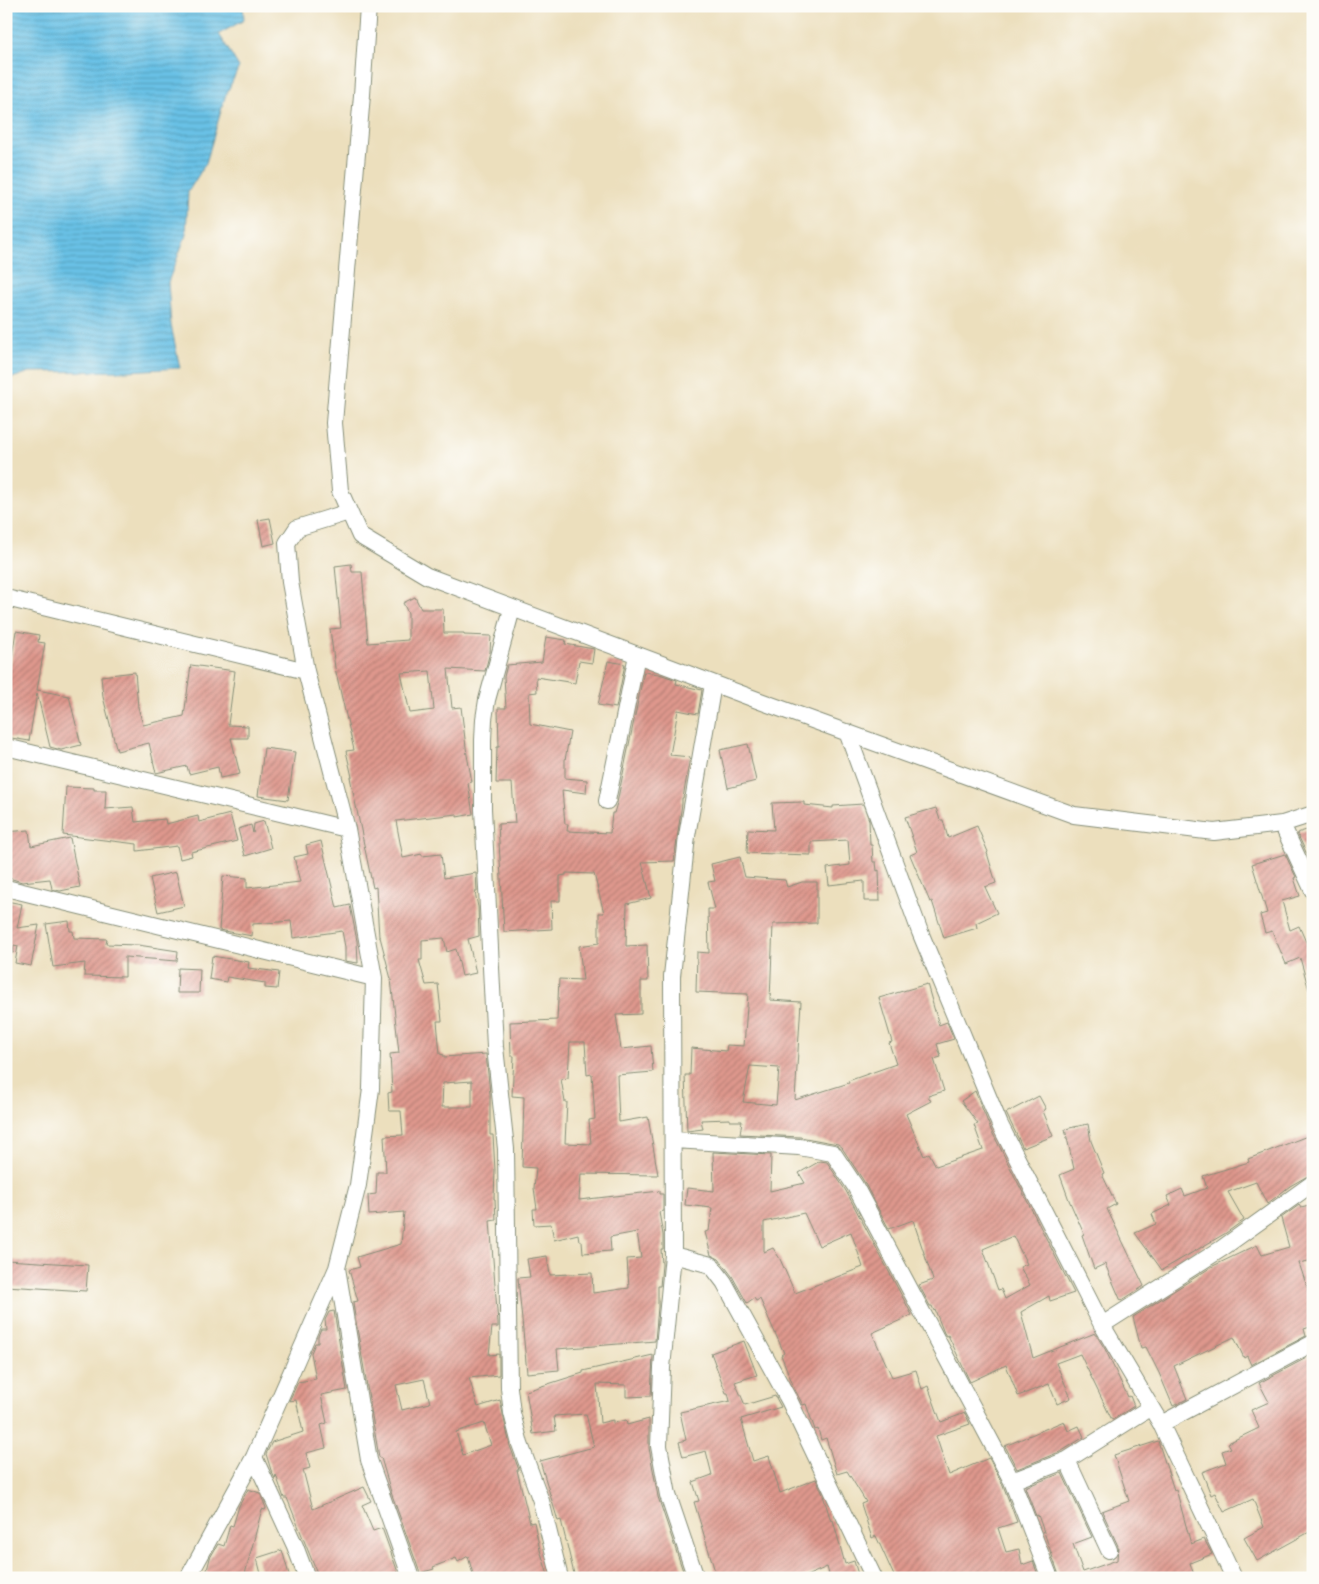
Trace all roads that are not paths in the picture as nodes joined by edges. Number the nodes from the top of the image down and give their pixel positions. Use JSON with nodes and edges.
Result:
{"nodes":[{"id":1,"x":368,"y":6,"type":"edge"},
{"id":2,"x":349,"y":512,"type":"junction"},
{"id":3,"x":6,"y":598,"type":"edge"},
{"id":4,"x":512,"y":608,"type":"junction"},
{"id":5,"x":637,"y":655,"type":"junction"},
{"id":6,"x":306,"y":671,"type":"junction"},
{"id":7,"x":714,"y":684,"type":"junction"},
{"id":8,"x":847,"y":732,"type":"junction"},
{"id":9,"x":6,"y":747,"type":"edge"},
{"id":10,"x":607,"y":801,"type":"dead end"},
{"id":11,"x":1313,"y":814,"type":"edge"},
{"id":12,"x":1282,"y":824,"type":"junction"},
{"id":13,"x":347,"y":829,"type":"junction"},
{"id":14,"x":6,"y":888,"type":"edge"},
{"id":15,"x":1313,"y":891,"type":"edge"},
{"id":16,"x":374,"y":978,"type":"junction"},
{"id":17,"x":673,"y":1140,"type":"junction"},
{"id":18,"x":1313,"y":1183,"type":"edge"},
{"id":19,"x":673,"y":1255,"type":"junction"},
{"id":20,"x":337,"y":1268,"type":"junction"},
{"id":21,"x":1102,"y":1325,"type":"junction"},
{"id":22,"x":1313,"y":1343,"type":"edge"},
{"id":23,"x":1151,"y":1407,"type":"junction"},
{"id":24,"x":1161,"y":1424,"type":"junction"},
{"id":25,"x":254,"y":1457,"type":"junction"},
{"id":26,"x":1068,"y":1460,"type":"junction"},
{"id":27,"x":1012,"y":1481,"type":"junction"},
{"id":28,"x":1109,"y":1550,"type":"dead end"},
{"id":29,"x":188,"y":1578,"type":"edge"},
{"id":30,"x":307,"y":1578,"type":"edge"},
{"id":31,"x":411,"y":1578,"type":"edge"},
{"id":32,"x":560,"y":1578,"type":"edge"},
{"id":33,"x":696,"y":1578,"type":"edge"},
{"id":34,"x":874,"y":1578,"type":"edge"},
{"id":35,"x":1050,"y":1578,"type":"edge"},
{"id":36,"x":1234,"y":1578,"type":"edge"}],
"edges":[{"from":1,"to":2,"type":"street"},
{"from":2,"to":4,"type":"street"},
{"from":2,"to":6,"type":"street"},
{"from":3,"to":6,"type":"street"},
{"from":4,"to":5,"type":"street"},
{"from":4,"to":32,"type":"street"},
{"from":5,"to":7,"type":"street"},
{"from":5,"to":10,"type":"street"},
{"from":6,"to":13,"type":"street"},
{"from":7,"to":8,"type":"street"},
{"from":7,"to":17,"type":"street"},
{"from":8,"to":12,"type":"street"},
{"from":8,"to":21,"type":"street"},
{"from":9,"to":13,"type":"street"},
{"from":11,"to":12,"type":"street"},
{"from":12,"to":15,"type":"street"},
{"from":13,"to":16,"type":"street"},
{"from":14,"to":16,"type":"street"},
{"from":16,"to":20,"type":"street"},
{"from":17,"to":19,"type":"street"},
{"from":17,"to":27,"type":"street"},
{"from":18,"to":21,"type":"street"},
{"from":19,"to":33,"type":"street"},
{"from":19,"to":34,"type":"street"},
{"from":20,"to":25,"type":"street"},
{"from":20,"to":31,"type":"street"},
{"from":21,"to":23,"type":"street"},
{"from":22,"to":24,"type":"street"},
{"from":23,"to":24,"type":"street"},
{"from":23,"to":26,"type":"street"},
{"from":24,"to":36,"type":"street"},
{"from":25,"to":29,"type":"street"},
{"from":25,"to":30,"type":"street"},
{"from":26,"to":27,"type":"street"},
{"from":26,"to":28,"type":"street"},
{"from":27,"to":35,"type":"street"}]}
